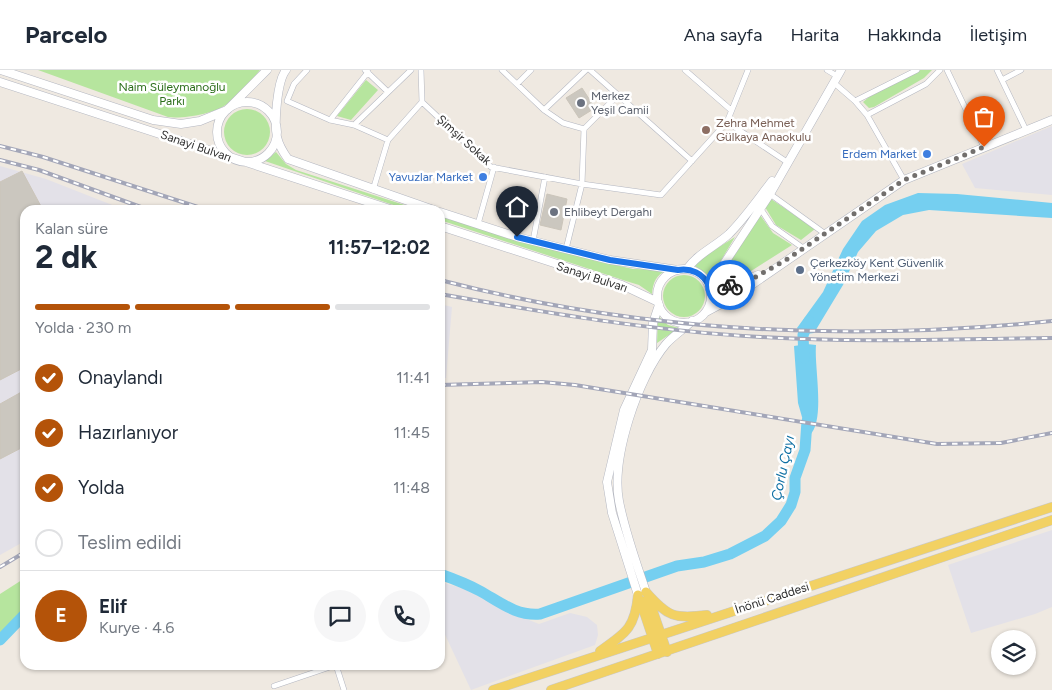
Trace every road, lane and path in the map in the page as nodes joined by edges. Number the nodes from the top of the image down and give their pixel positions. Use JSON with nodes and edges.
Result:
{"nodes":[{"id":1,"x":1,"y":70,"type":"edge"},
{"id":2,"x":267,"y":70,"type":"edge"},
{"id":3,"x":286,"y":70,"type":"edge"},
{"id":4,"x":307,"y":70,"type":"edge"},
{"id":5,"x":411,"y":70,"type":"edge"},
{"id":6,"x":421,"y":70,"type":"edge"},
{"id":7,"x":502,"y":70,"type":"edge"},
{"id":8,"x":586,"y":70,"type":"edge"},
{"id":9,"x":590,"y":70,"type":"edge"},
{"id":10,"x":685,"y":70,"type":"edge"},
{"id":11,"x":748,"y":70,"type":"edge"},
{"id":12,"x":827,"y":70,"type":"edge"},
{"id":13,"x":917,"y":70,"type":"edge"},
{"id":14,"x":940,"y":70,"type":"edge"},
{"id":15,"x":947,"y":70,"type":"edge"},
{"id":16,"x":997,"y":70,"type":"edge"},
{"id":17,"x":1021,"y":70,"type":"edge"},
{"id":18,"x":366,"y":71,"type":"edge"},
{"id":19,"x":527,"y":71,"type":"edge"},
{"id":20,"x":837,"y":76,"type":"edge"},
{"id":21,"x":1002,"y":80,"type":"junction"},
{"id":22,"x":0,"y":82,"type":"edge"},
{"id":23,"x":518,"y":84,"type":"junction"},
{"id":24,"x":387,"y":91,"type":"junction"},
{"id":25,"x":618,"y":95,"type":"junction"},
{"id":26,"x":855,"y":101,"type":"junction"},
{"id":27,"x":422,"y":102,"type":"junction"},
{"id":28,"x":227,"y":110,"type":"junction"},
{"id":29,"x":544,"y":110,"type":"junction"},
{"id":30,"x":731,"y":110,"type":"junction"},
{"id":31,"x":867,"y":115,"type":"junction"},
{"id":32,"x":330,"y":120,"type":"junction"},
{"id":33,"x":1052,"y":120,"type":"edge"},
{"id":34,"x":727,"y":122,"type":"junction"},
{"id":35,"x":354,"y":125,"type":"junction"},
{"id":36,"x":584,"y":129,"type":"junction"},
{"id":37,"x":1026,"y":130,"type":"junction"},
{"id":38,"x":277,"y":135,"type":"junction"},
{"id":39,"x":388,"y":140,"type":"junction"},
{"id":40,"x":984,"y":147,"type":"junction"},
{"id":41,"x":237,"y":160,"type":"junction"},
{"id":42,"x":692,"y":161,"type":"junction"},
{"id":43,"x":786,"y":162,"type":"junction"},
{"id":44,"x":494,"y":167,"type":"junction"},
{"id":45,"x":544,"y":177,"type":"junction"},
{"id":46,"x":904,"y":180,"type":"junction"},
{"id":47,"x":582,"y":184,"type":"junction"},
{"id":48,"x":373,"y":190,"type":"junction"},
{"id":49,"x":770,"y":194,"type":"junction"},
{"id":50,"x":378,"y":205,"type":"edge"},
{"id":51,"x":419,"y":205,"type":"edge"},
{"id":52,"x":760,"y":208,"type":"junction"},
{"id":53,"x":445,"y":214,"type":"edge"},
{"id":54,"x":478,"y":224,"type":"junction"},
{"id":55,"x":445,"y":228,"type":"edge"},
{"id":56,"x":824,"y":234,"type":"junction"},
{"id":57,"x":533,"y":241,"type":"junction"},
{"id":58,"x":803,"y":248,"type":"junction"},
{"id":59,"x":566,"y":249,"type":"junction"},
{"id":60,"x":786,"y":260,"type":"junction"},
{"id":61,"x":687,"y":269,"type":"junction"},
{"id":62,"x":678,"y":270,"type":"junction"},
{"id":63,"x":708,"y":285,"type":"junction"},
{"id":64,"x":658,"y":304,"type":"junction"},
{"id":65,"x":706,"y":312,"type":"junction"},
{"id":66,"x":692,"y":322,"type":"junction"},
{"id":67,"x":1052,"y":507,"type":"edge"},
{"id":68,"x":1052,"y":520,"type":"edge"},
{"id":69,"x":631,"y":558,"type":"junction"},
{"id":70,"x":642,"y":594,"type":"junction"},
{"id":71,"x":729,"y":612,"type":"junction"},
{"id":72,"x":656,"y":636,"type":"junction"},
{"id":73,"x":662,"y":653,"type":"junction"},
{"id":74,"x":591,"y":657,"type":"junction"},
{"id":75,"x":321,"y":670,"type":"edge"},
{"id":76,"x":338,"y":670,"type":"edge"},
{"id":77,"x":274,"y":686,"type":"dead end"},
{"id":78,"x":344,"y":690,"type":"edge"},
{"id":79,"x":493,"y":690,"type":"edge"},
{"id":80,"x":551,"y":690,"type":"edge"}],
"edges":[{"from":1,"to":28,"type":"main road","name":"Sanayi Bulvarı"},
{"from":2,"to":28,"type":"main road"},
{"from":3,"to":38,"type":"main road"},
{"from":4,"to":32,"type":"street"},
{"from":5,"to":24,"type":"street"},
{"from":6,"to":27,"type":"street"},
{"from":7,"to":23,"type":"street"},
{"from":8,"to":29,"type":"street"},
{"from":9,"to":25,"type":"street"},
{"from":10,"to":30,"type":"street"},
{"from":11,"to":30,"type":"street"},
{"from":12,"to":20,"type":"street"},
{"from":13,"to":26,"type":"street"},
{"from":14,"to":31,"type":"street"},
{"from":15,"to":40,"type":"street"},
{"from":16,"to":21,"type":"street"},
{"from":17,"to":21,"type":"street"},
{"from":18,"to":24,"type":"street"},
{"from":18,"to":32,"type":"street"},
{"from":19,"to":23,"type":"street"},
{"from":20,"to":26,"type":"street"},
{"from":20,"to":43,"type":"main road"},
{"from":21,"to":37,"type":"street"},
{"from":22,"to":41,"type":"main road","name":"Sanayi Bulvarı"},
{"from":23,"to":29,"type":"street"},
{"from":24,"to":35,"type":"street"},
{"from":25,"to":36,"type":"street"},
{"from":25,"to":42,"type":"street"},
{"from":26,"to":31,"type":"street"},
{"from":27,"to":39,"type":"street"},
{"from":27,"to":44,"type":"street","name":"Şimşir Sokak"},
{"from":28,"to":38,"type":"main road"},
{"from":28,"to":41,"type":"main road"},
{"from":29,"to":36,"type":"street"},
{"from":30,"to":34,"type":"street"},
{"from":31,"to":46,"type":"street"},
{"from":32,"to":35,"type":"street"},
{"from":33,"to":37,"type":"main road"},
{"from":34,"to":42,"type":"street"},
{"from":34,"to":43,"type":"street"},
{"from":35,"to":39,"type":"street"},
{"from":36,"to":47,"type":"street"},
{"from":37,"to":40,"type":"main road"},
{"from":38,"to":41,"type":"main road"},
{"from":38,"to":48,"type":"main road"},
{"from":39,"to":48,"type":"street"},
{"from":40,"to":46,"type":"main road"},
{"from":41,"to":50,"type":"main road","name":"Sanayi Bulvarı"},
{"from":42,"to":47,"type":"street","name":"Şimşir Sokak"},
{"from":43,"to":49,"type":"main road"},
{"from":43,"to":61,"type":"main road"},
{"from":44,"to":45,"type":"street","name":"Şimşir Sokak"},
{"from":44,"to":54,"type":"street"},
{"from":45,"to":47,"type":"street","name":"Şimşir Sokak"},
{"from":45,"to":57,"type":"street"},
{"from":46,"to":56,"type":"main road"},
{"from":47,"to":59,"type":"street"},
{"from":48,"to":51,"type":"main road"},
{"from":49,"to":52,"type":"main road"},
{"from":49,"to":56,"type":"street"},
{"from":52,"to":58,"type":"street"},
{"from":52,"to":63,"type":"main road"},
{"from":53,"to":54,"type":"main road","name":"Sanayi Bulvarı"},
{"from":54,"to":57,"type":"main road","name":"Sanayi Bulvarı"},
{"from":55,"to":64,"type":"main road","name":"Sanayi Bulvarı"},
{"from":56,"to":58,"type":"main road"},
{"from":57,"to":59,"type":"main road","name":"Sanayi Bulvarı"},
{"from":58,"to":60,"type":"main road"},
{"from":59,"to":62,"type":"main road","name":"Sanayi Bulvarı"},
{"from":60,"to":63,"type":"main road"},
{"from":60,"to":65,"type":"main road"},
{"from":61,"to":62,"type":"main road"},
{"from":61,"to":63,"type":"main road"},
{"from":62,"to":64,"type":"main road"},
{"from":63,"to":65,"type":"main road"},
{"from":64,"to":66,"type":"main road"},
{"from":64,"to":69,"type":"main road"},
{"from":65,"to":66,"type":"main road"},
{"from":66,"to":69,"type":"main road"},
{"from":67,"to":71,"type":"main road","name":"İnönü Caddesi"},
{"from":68,"to":73,"type":"main road","name":"İnönü Caddesi"},
{"from":69,"to":70,"type":"main road"},
{"from":70,"to":71,"type":"main road"},
{"from":70,"to":72,"type":"main road"},
{"from":70,"to":74,"type":"main road"},
{"from":71,"to":72,"type":"main road","name":"İnönü Caddesi"},
{"from":72,"to":73,"type":"main road"},
{"from":72,"to":74,"type":"main road","name":"İnönü Caddesi"},
{"from":73,"to":80,"type":"main road","name":"İnönü Caddesi"},
{"from":74,"to":79,"type":"main road","name":"İnönü Caddesi"},
{"from":75,"to":77,"type":"street"},
{"from":76,"to":78,"type":"street"}]}
